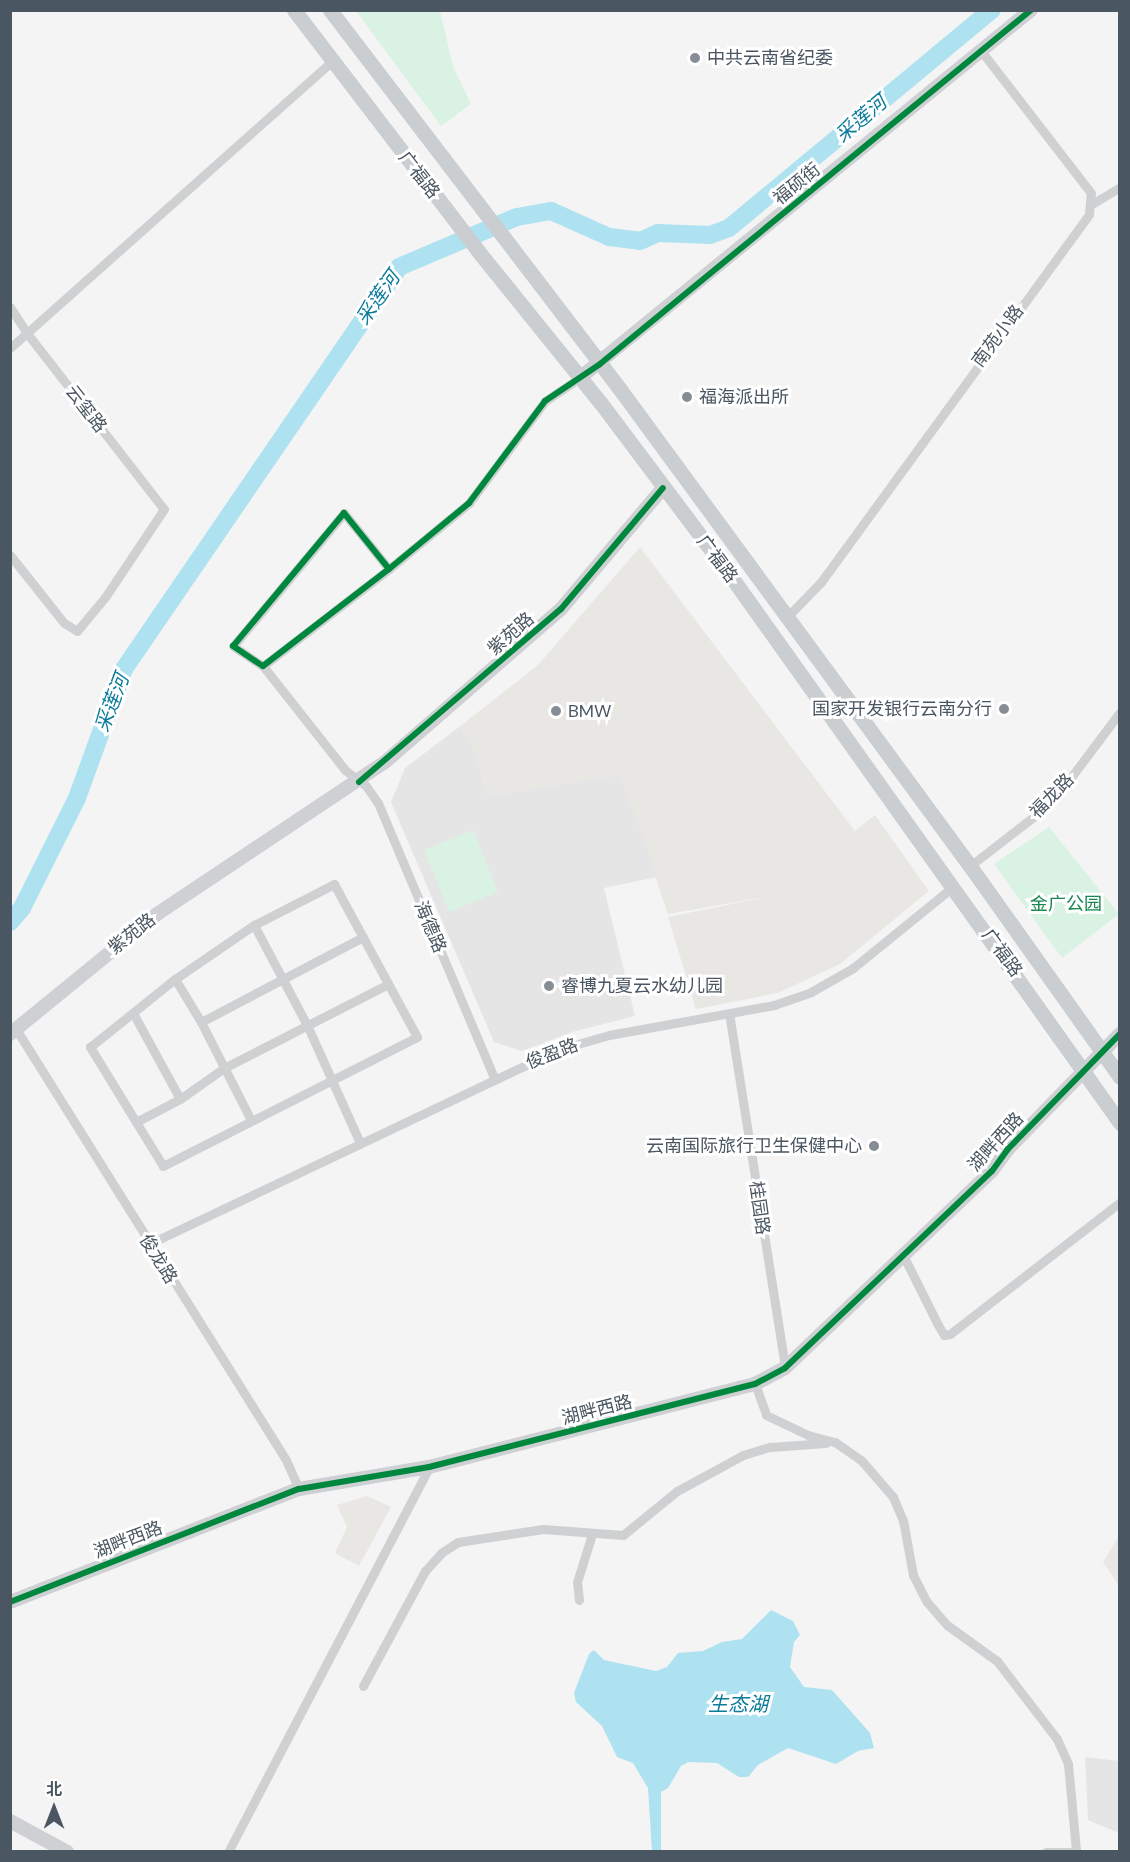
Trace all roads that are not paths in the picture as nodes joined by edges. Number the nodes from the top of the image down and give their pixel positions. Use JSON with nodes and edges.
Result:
{"nodes":[{"id":1,"x":294,"y":10,"type":"edge"},
{"id":2,"x":330,"y":10,"type":"edge"},
{"id":3,"x":1031,"y":10,"type":"edge"},
{"id":4,"x":982,"y":52,"type":"junction"},
{"id":5,"x":332,"y":61,"type":"junction"},
{"id":6,"x":1119,"y":187,"type":"edge"},
{"id":7,"x":1092,"y":204,"type":"junction"},
{"id":8,"x":10,"y":307,"type":"edge"},
{"id":9,"x":26,"y":332,"type":"junction"},
{"id":10,"x":10,"y":348,"type":"edge"},
{"id":11,"x":600,"y":364,"type":"junction"},
{"id":12,"x":581,"y":377,"type":"junction"},
{"id":13,"x":663,"y":488,"type":"junction"},
{"id":14,"x":10,"y":555,"type":"edge"},
{"id":15,"x":389,"y":569,"type":"junction"},
{"id":16,"x":787,"y":617,"type":"junction"},
{"id":17,"x":263,"y":666,"type":"junction"},
{"id":18,"x":1119,"y":712,"type":"edge"},
{"id":19,"x":359,"y":783,"type":"junction"},
{"id":20,"x":970,"y":866,"type":"junction"},
{"id":21,"x":954,"y":886,"type":"junction"},
{"id":22,"x":254,"y":925,"type":"junction"},
{"id":23,"x":363,"y":937,"type":"junction"},
{"id":24,"x":283,"y":977,"type":"junction"},
{"id":25,"x":175,"y":979,"type":"junction"},
{"id":26,"x":388,"y":984,"type":"junction"},
{"id":27,"x":133,"y":1013,"type":"junction"},
{"id":28,"x":729,"y":1013,"type":"junction"},
{"id":29,"x":201,"y":1022,"type":"junction"},
{"id":30,"x":307,"y":1025,"type":"junction"},
{"id":31,"x":13,"y":1031,"type":"edge"},
{"id":32,"x":1119,"y":1034,"type":"edge"},
{"id":33,"x":1100,"y":1050,"type":"junction"},
{"id":34,"x":224,"y":1068,"type":"junction"},
{"id":35,"x":1085,"y":1069,"type":"junction"},
{"id":36,"x":1119,"y":1077,"type":"edge"},
{"id":37,"x":332,"y":1078,"type":"junction"},
{"id":38,"x":494,"y":1078,"type":"junction"},
{"id":39,"x":180,"y":1099,"type":"junction"},
{"id":40,"x":251,"y":1120,"type":"junction"},
{"id":41,"x":136,"y":1122,"type":"junction"},
{"id":42,"x":1119,"y":1123,"type":"edge"},
{"id":43,"x":360,"y":1143,"type":"junction"},
{"id":44,"x":1119,"y":1202,"type":"edge"},
{"id":45,"x":149,"y":1244,"type":"junction"},
{"id":46,"x":903,"y":1255,"type":"junction"},
{"id":47,"x":785,"y":1368,"type":"junction"},
{"id":48,"x":755,"y":1384,"type":"junction"},
{"id":49,"x":835,"y":1442,"type":"junction"},
{"id":50,"x":429,"y":1467,"type":"junction"},
{"id":51,"x":299,"y":1489,"type":"junction"},
{"id":52,"x":592,"y":1534,"type":"junction"},
{"id":53,"x":579,"y":1600,"type":"dead end"},
{"id":54,"x":10,"y":1602,"type":"edge"},
{"id":55,"x":363,"y":1686,"type":"dead end"},
{"id":56,"x":10,"y":1821,"type":"edge"},
{"id":57,"x":67,"y":1851,"type":"edge"},
{"id":58,"x":228,"y":1851,"type":"edge"},
{"id":59,"x":1046,"y":1851,"type":"edge"},
{"id":60,"x":1076,"y":1851,"type":"edge"}],
"edges":[{"from":1,"to":5,"type":"main road","name":"广福路"},
{"from":2,"to":11,"type":"main road","name":"广福路"},
{"from":3,"to":4,"type":"street","name":"福硕街"},
{"from":4,"to":7,"type":"street"},
{"from":4,"to":11,"type":"street","name":"福硕街"},
{"from":5,"to":9,"type":"street"},
{"from":5,"to":12,"type":"main road","name":"广福路"},
{"from":6,"to":7,"type":"street"},
{"from":7,"to":16,"type":"street","name":"南苑小路"},
{"from":8,"to":9,"type":"street","name":"云玺路"},
{"from":9,"to":10,"type":"street"},
{"from":9,"to":14,"type":"street","name":"云玺路"},
{"from":11,"to":12,"type":"street","name":"福硕街"},
{"from":11,"to":16,"type":"main road","name":"广福路"},
{"from":12,"to":13,"type":"main road","name":"广福路"},
{"from":12,"to":15,"type":"street"},
{"from":13,"to":19,"type":"street","name":"紫苑路"},
{"from":13,"to":21,"type":"main road","name":"广福路"},
{"from":15,"to":17,"type":"street"},
{"from":15,"to":17,"type":"street","name":"海德路"},
{"from":16,"to":20,"type":"main road","name":"广福路"},
{"from":17,"to":19,"type":"street","name":"海德路"},
{"from":18,"to":20,"type":"street","name":"福龙路"},
{"from":19,"to":31,"type":"street","name":"紫苑路"},
{"from":19,"to":38,"type":"street","name":"海德路"},
{"from":20,"to":33,"type":"main road","name":"广福路"},
{"from":21,"to":28,"type":"street","name":"俊盈路"},
{"from":21,"to":35,"type":"main road","name":"广福路"},
{"from":22,"to":23,"type":"street"},
{"from":22,"to":24,"type":"street"},
{"from":22,"to":25,"type":"street"},
{"from":23,"to":24,"type":"street"},
{"from":23,"to":26,"type":"street"},
{"from":24,"to":29,"type":"street"},
{"from":24,"to":30,"type":"street"},
{"from":25,"to":27,"type":"street"},
{"from":25,"to":29,"type":"street"},
{"from":26,"to":30,"type":"street"},
{"from":26,"to":37,"type":"street"},
{"from":27,"to":39,"type":"street"},
{"from":27,"to":41,"type":"street"},
{"from":28,"to":38,"type":"street","name":"俊盈路"},
{"from":28,"to":47,"type":"street","name":"桂园路"},
{"from":29,"to":34,"type":"street"},
{"from":30,"to":34,"type":"street"},
{"from":30,"to":37,"type":"street"},
{"from":31,"to":45,"type":"street","name":"俊龙路"},
{"from":32,"to":33,"type":"street","name":"湖畔西路"},
{"from":33,"to":35,"type":"street","name":"湖畔西路"},
{"from":33,"to":36,"type":"main road","name":"广福路"},
{"from":34,"to":39,"type":"street"},
{"from":34,"to":40,"type":"street"},
{"from":35,"to":42,"type":"main road","name":"广福路"},
{"from":35,"to":46,"type":"street","name":"湖畔西路"},
{"from":37,"to":40,"type":"street"},
{"from":37,"to":43,"type":"street"},
{"from":38,"to":43,"type":"street","name":"俊盈路"},
{"from":39,"to":41,"type":"street"},
{"from":40,"to":41,"type":"street"},
{"from":43,"to":45,"type":"street","name":"俊盈路"},
{"from":44,"to":46,"type":"street"},
{"from":45,"to":51,"type":"street","name":"俊龙路"},
{"from":46,"to":47,"type":"street","name":"湖畔西路"},
{"from":47,"to":48,"type":"street","name":"湖畔西路"},
{"from":48,"to":49,"type":"street"},
{"from":48,"to":50,"type":"street","name":"湖畔西路"},
{"from":49,"to":52,"type":"street"},
{"from":49,"to":60,"type":"street"},
{"from":50,"to":51,"type":"street","name":"湖畔西路"},
{"from":50,"to":58,"type":"street"},
{"from":51,"to":54,"type":"street","name":"湖畔西路"},
{"from":52,"to":53,"type":"street"},
{"from":52,"to":55,"type":"street"},
{"from":56,"to":57,"type":"street"},
{"from":59,"to":60,"type":"street"}]}
